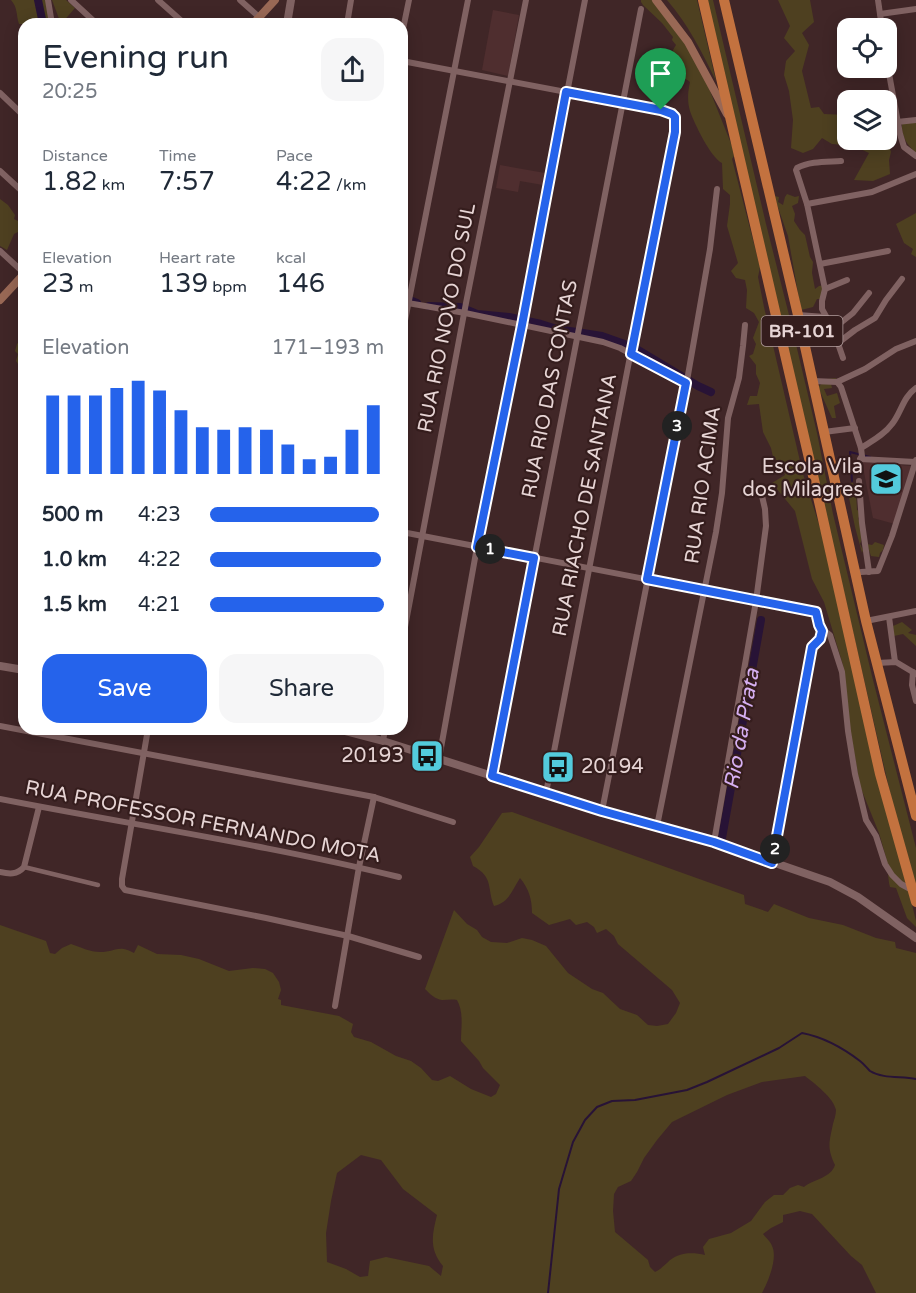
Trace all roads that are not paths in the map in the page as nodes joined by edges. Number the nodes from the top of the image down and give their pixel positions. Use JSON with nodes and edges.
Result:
{"nodes":[{"id":1,"x":48,"y":0,"type":"edge"},
{"id":2,"x":71,"y":0,"type":"edge"},
{"id":3,"x":158,"y":0,"type":"edge"},
{"id":4,"x":240,"y":0,"type":"edge"},
{"id":5,"x":275,"y":0,"type":"edge"},
{"id":6,"x":291,"y":0,"type":"edge"},
{"id":7,"x":351,"y":0,"type":"edge"},
{"id":8,"x":409,"y":0,"type":"edge"},
{"id":9,"x":468,"y":0,"type":"edge"},
{"id":10,"x":526,"y":0,"type":"edge"},
{"id":11,"x":585,"y":0,"type":"edge"},
{"id":12,"x":656,"y":0,"type":"edge"},
{"id":13,"x":703,"y":0,"type":"edge"},
{"id":14,"x":724,"y":0,"type":"edge"},
{"id":15,"x":878,"y":0,"type":"edge"},
{"id":16,"x":641,"y":9,"type":"dead end"},
{"id":17,"x":916,"y":9,"type":"edge"},
{"id":18,"x":880,"y":14,"type":"junction"},
{"id":19,"x":51,"y":18,"type":"edge"},
{"id":20,"x":90,"y":18,"type":"edge"},
{"id":21,"x":178,"y":18,"type":"edge"},
{"id":22,"x":254,"y":18,"type":"edge"},
{"id":23,"x":259,"y":18,"type":"edge"},
{"id":24,"x":288,"y":18,"type":"edge"},
{"id":25,"x":348,"y":18,"type":"edge"},
{"id":26,"x":405,"y":18,"type":"edge"},
{"id":27,"x":881,"y":18,"type":"edge"},
{"id":28,"x":408,"y":62,"type":"edge"},
{"id":29,"x":454,"y":70,"type":"junction"},
{"id":30,"x":511,"y":82,"type":"junction"},
{"id":31,"x":566,"y":92,"type":"junction"},
{"id":32,"x":0,"y":93,"type":"edge"},
{"id":33,"x":623,"y":103,"type":"junction"},
{"id":34,"x":18,"y":110,"type":"edge"},
{"id":35,"x":916,"y":120,"type":"edge"},
{"id":36,"x":897,"y":122,"type":"joint"},
{"id":37,"x":732,"y":124,"type":"junction"},
{"id":38,"x":916,"y":156,"type":"edge"},
{"id":39,"x":841,"y":161,"type":"dead end"},
{"id":40,"x":0,"y":171,"type":"edge"},
{"id":41,"x":916,"y":174,"type":"edge"},
{"id":42,"x":18,"y":188,"type":"edge"},
{"id":43,"x":717,"y":189,"type":"dead end"},
{"id":44,"x":807,"y":204,"type":"junction"},
{"id":45,"x":0,"y":251,"type":"edge"},
{"id":46,"x":888,"y":251,"type":"dead end"},
{"id":47,"x":820,"y":264,"type":"junction"},
{"id":48,"x":18,"y":268,"type":"edge"},
{"id":49,"x":902,"y":279,"type":"dead end"},
{"id":50,"x":18,"y":280,"type":"edge"},
{"id":51,"x":847,"y":280,"type":"dead end"},
{"id":52,"x":825,"y":289,"type":"junction"},
{"id":53,"x":410,"y":293,"type":"joint"},
{"id":54,"x":869,"y":293,"type":"dead end"},
{"id":55,"x":408,"y":298,"type":"edge"},
{"id":56,"x":0,"y":300,"type":"edge"},
{"id":57,"x":408,"y":303,"type":"edge"},
{"id":58,"x":465,"y":310,"type":"junction"},
{"id":59,"x":798,"y":315,"type":"junction"},
{"id":60,"x":825,"y":317,"type":"junction"},
{"id":61,"x":522,"y":324,"type":"junction"},
{"id":62,"x":745,"y":325,"type":"dead end"},
{"id":63,"x":833,"y":329,"type":"junction"},
{"id":64,"x":578,"y":336,"type":"junction"},
{"id":65,"x":916,"y":341,"type":"edge"},
{"id":66,"x":838,"y":343,"type":"junction"},
{"id":67,"x":631,"y":351,"type":"junction"},
{"id":68,"x":843,"y":358,"type":"dead end"},
{"id":69,"x":686,"y":380,"type":"junction"},
{"id":70,"x":812,"y":381,"type":"junction"},
{"id":71,"x":837,"y":382,"type":"junction"},
{"id":72,"x":916,"y":388,"type":"edge"},
{"id":73,"x":855,"y":428,"type":"junction"},
{"id":74,"x":824,"y":432,"type":"junction"},
{"id":75,"x":861,"y":453,"type":"junction"},
{"id":76,"x":916,"y":461,"type":"edge"},
{"id":77,"x":913,"y":475,"type":"edge"},
{"id":78,"x":859,"y":481,"type":"dead end"},
{"id":79,"x":762,"y":496,"type":"dead end"},
{"id":80,"x":408,"y":533,"type":"edge"},
{"id":81,"x":423,"y":536,"type":"junction"},
{"id":82,"x":477,"y":547,"type":"junction"},
{"id":83,"x":534,"y":558,"type":"junction"},
{"id":84,"x":590,"y":569,"type":"junction"},
{"id":85,"x":869,"y":572,"type":"junction"},
{"id":86,"x":856,"y":574,"type":"junction"},
{"id":87,"x":647,"y":579,"type":"junction"},
{"id":88,"x":704,"y":590,"type":"junction"},
{"id":89,"x":756,"y":601,"type":"junction"},
{"id":90,"x":916,"y":611,"type":"edge"},
{"id":91,"x":408,"y":612,"type":"edge"},
{"id":92,"x":889,"y":617,"type":"junction"},
{"id":93,"x":866,"y":621,"type":"junction"},
{"id":94,"x":822,"y":631,"type":"junction"},
{"id":95,"x":895,"y":662,"type":"junction"},
{"id":96,"x":877,"y":663,"type":"junction"},
{"id":97,"x":0,"y":666,"type":"edge"},
{"id":98,"x":18,"y":669,"type":"edge"},
{"id":99,"x":915,"y":673,"type":"edge"},
{"id":100,"x":916,"y":701,"type":"edge"},
{"id":101,"x":0,"y":726,"type":"edge"},
{"id":102,"x":18,"y":729,"type":"edge"},
{"id":103,"x":48,"y":735,"type":"edge"},
{"id":104,"x":147,"y":735,"type":"edge"},
{"id":105,"x":360,"y":735,"type":"edge"},
{"id":106,"x":384,"y":735,"type":"edge"},
{"id":107,"x":383,"y":741,"type":"junction"},
{"id":108,"x":143,"y":753,"type":"junction"},
{"id":109,"x":439,"y":759,"type":"junction"},
{"id":110,"x":492,"y":776,"type":"junction"},
{"id":111,"x":546,"y":793,"type":"junction"},
{"id":112,"x":374,"y":798,"type":"junction"},
{"id":113,"x":0,"y":799,"type":"edge"},
{"id":114,"x":39,"y":807,"type":"junction"},
{"id":115,"x":602,"y":811,"type":"junction"},
{"id":116,"x":916,"y":816,"type":"edge"},
{"id":117,"x":453,"y":822,"type":"dead end"},
{"id":118,"x":132,"y":823,"type":"junction"},
{"id":119,"x":657,"y":826,"type":"junction"},
{"id":120,"x":714,"y":842,"type":"junction"},
{"id":121,"x":772,"y":863,"type":"junction"},
{"id":122,"x":24,"y":867,"type":"junction"},
{"id":123,"x":359,"y":867,"type":"junction"},
{"id":124,"x":0,"y":872,"type":"edge"},
{"id":125,"x":399,"y":877,"type":"dead end"},
{"id":126,"x":98,"y":885,"type":"dead end"},
{"id":127,"x":912,"y":890,"type":"junction"},
{"id":128,"x":916,"y":902,"type":"edge"},
{"id":129,"x":348,"y":936,"type":"junction"},
{"id":130,"x":916,"y":938,"type":"edge"},
{"id":131,"x":419,"y":957,"type":"dead end"},
{"id":132,"x":335,"y":1006,"type":"dead end"}],
"edges":[{"from":1,"to":19,"type":"street"},
{"from":2,"to":20,"type":"street"},
{"from":3,"to":21,"type":"street"},
{"from":4,"to":22,"type":"street"},
{"from":5,"to":23,"type":"main road"},
{"from":6,"to":24,"type":"street"},
{"from":7,"to":25,"type":"street"},
{"from":8,"to":26,"type":"street"},
{"from":9,"to":29,"type":"street"},
{"from":10,"to":30,"type":"street","name":"RUA RIO NOVO DO SUL"},
{"from":11,"to":31,"type":"street"},
{"from":12,"to":37,"type":"main road"},
{"from":13,"to":37,"type":"highway","number":"BR-101"},
{"from":14,"to":59,"type":"highway","number":"BR-101"},
{"from":15,"to":18,"type":"street"},
{"from":16,"to":33,"type":"street","name":"RUA RIO DAS CONTAS"},
{"from":17,"to":18,"type":"street"},
{"from":18,"to":27,"type":"street"},
{"from":28,"to":29,"type":"street"},
{"from":29,"to":30,"type":"street"},
{"from":29,"to":53,"type":"street"},
{"from":30,"to":31,"type":"street"},
{"from":30,"to":58,"type":"street","name":"RUA RIO NOVO DO SUL"},
{"from":31,"to":33,"type":"street"},
{"from":31,"to":61,"type":"street"},
{"from":32,"to":34,"type":"street"},
{"from":33,"to":64,"type":"street","name":"RUA RIO DAS CONTAS"},
{"from":33,"to":67,"type":"street","name":"RUA RIACHO DE SANTANA"},
{"from":35,"to":36,"type":"street"},
{"from":36,"to":38,"type":"street"},
{"from":37,"to":127,"type":"highway","number":"BR-101"},
{"from":39,"to":44,"type":"street"},
{"from":40,"to":42,"type":"street"},
{"from":41,"to":44,"type":"street"},
{"from":43,"to":69,"type":"street"},
{"from":44,"to":47,"type":"street"},
{"from":45,"to":48,"type":"street"},
{"from":46,"to":47,"type":"street"},
{"from":47,"to":52,"type":"street"},
{"from":49,"to":66,"type":"street"},
{"from":50,"to":56,"type":"main road"},
{"from":51,"to":52,"type":"street"},
{"from":52,"to":60,"type":"street"},
{"from":53,"to":55,"type":"street"},
{"from":54,"to":63,"type":"street"},
{"from":57,"to":58,"type":"street"},
{"from":58,"to":61,"type":"street"},
{"from":58,"to":81,"type":"street","name":"RUA RIO NOVO DO SUL"},
{"from":59,"to":60,"type":"street"},
{"from":59,"to":70,"type":"highway","number":"BR-101"},
{"from":60,"to":63,"type":"street"},
{"from":61,"to":64,"type":"street"},
{"from":61,"to":82,"type":"street"},
{"from":62,"to":88,"type":"street","name":"RUA RIO ACIMA"},
{"from":63,"to":66,"type":"street"},
{"from":64,"to":67,"type":"street"},
{"from":64,"to":83,"type":"street","name":"RUA RIO DAS CONTAS"},
{"from":65,"to":71,"type":"street"},
{"from":66,"to":68,"type":"street"},
{"from":67,"to":69,"type":"street"},
{"from":67,"to":84,"type":"street","name":"RUA RIACHO DE SANTANA"},
{"from":69,"to":87,"type":"street"},
{"from":70,"to":71,"type":"street"},
{"from":70,"to":74,"type":"highway","number":"BR-101"},
{"from":71,"to":73,"type":"street"},
{"from":72,"to":75,"type":"street"},
{"from":73,"to":74,"type":"street"},
{"from":73,"to":75,"type":"street"},
{"from":74,"to":86,"type":"highway","number":"BR-101"},
{"from":75,"to":76,"type":"street"},
{"from":76,"to":77,"type":"street"},
{"from":77,"to":85,"type":"street"},
{"from":78,"to":85,"type":"street"},
{"from":79,"to":89,"type":"street"},
{"from":80,"to":81,"type":"street"},
{"from":81,"to":82,"type":"street"},
{"from":81,"to":91,"type":"street","name":"RUA RIO NOVO DO SUL"},
{"from":82,"to":83,"type":"street"},
{"from":82,"to":109,"type":"street"},
{"from":83,"to":84,"type":"street"},
{"from":83,"to":110,"type":"street","name":"RUA RIO DAS CONTAS"},
{"from":84,"to":87,"type":"street"},
{"from":84,"to":111,"type":"street","name":"RUA RIACHO DE SANTANA"},
{"from":85,"to":86,"type":"street"},
{"from":86,"to":93,"type":"highway","number":"BR-101"},
{"from":87,"to":88,"type":"street"},
{"from":87,"to":115,"type":"street"},
{"from":88,"to":89,"type":"street"},
{"from":88,"to":119,"type":"street","name":"RUA RIO ACIMA"},
{"from":89,"to":94,"type":"street"},
{"from":89,"to":120,"type":"street"},
{"from":90,"to":92,"type":"street"},
{"from":92,"to":93,"type":"street"},
{"from":92,"to":95,"type":"street"},
{"from":93,"to":96,"type":"highway","number":"BR-101"},
{"from":94,"to":121,"type":"street"},
{"from":94,"to":127,"type":"street"},
{"from":95,"to":96,"type":"street"},
{"from":95,"to":99,"type":"street"},
{"from":96,"to":116,"type":"highway","number":"BR-101"},
{"from":97,"to":98,"type":"street"},
{"from":99,"to":100,"type":"street"},
{"from":101,"to":102,"type":"street"},
{"from":103,"to":108,"type":"street"},
{"from":104,"to":108,"type":"street"},
{"from":105,"to":107,"type":"street"},
{"from":106,"to":107,"type":"street"},
{"from":107,"to":109,"type":"street"},
{"from":108,"to":112,"type":"street"},
{"from":108,"to":118,"type":"street"},
{"from":109,"to":110,"type":"street"},
{"from":110,"to":111,"type":"street"},
{"from":111,"to":115,"type":"street"},
{"from":112,"to":117,"type":"street"},
{"from":112,"to":123,"type":"street"},
{"from":113,"to":114,"type":"street","name":"RUA PROFESSOR FERNANDO MOTA"},
{"from":114,"to":118,"type":"street","name":"RUA PROFESSOR FERNANDO MOTA"},
{"from":114,"to":122,"type":"street"},
{"from":115,"to":119,"type":"street"},
{"from":118,"to":123,"type":"street","name":"RUA PROFESSOR FERNANDO MOTA"},
{"from":118,"to":129,"type":"street"},
{"from":119,"to":120,"type":"street"},
{"from":120,"to":121,"type":"street"},
{"from":121,"to":130,"type":"street"},
{"from":122,"to":124,"type":"street"},
{"from":122,"to":126,"type":"street"},
{"from":123,"to":125,"type":"street","name":"RUA PROFESSOR FERNANDO MOTA"},
{"from":123,"to":129,"type":"street"},
{"from":127,"to":128,"type":"highway","number":"BR-101"},
{"from":129,"to":131,"type":"street"},
{"from":129,"to":132,"type":"street"}]}
